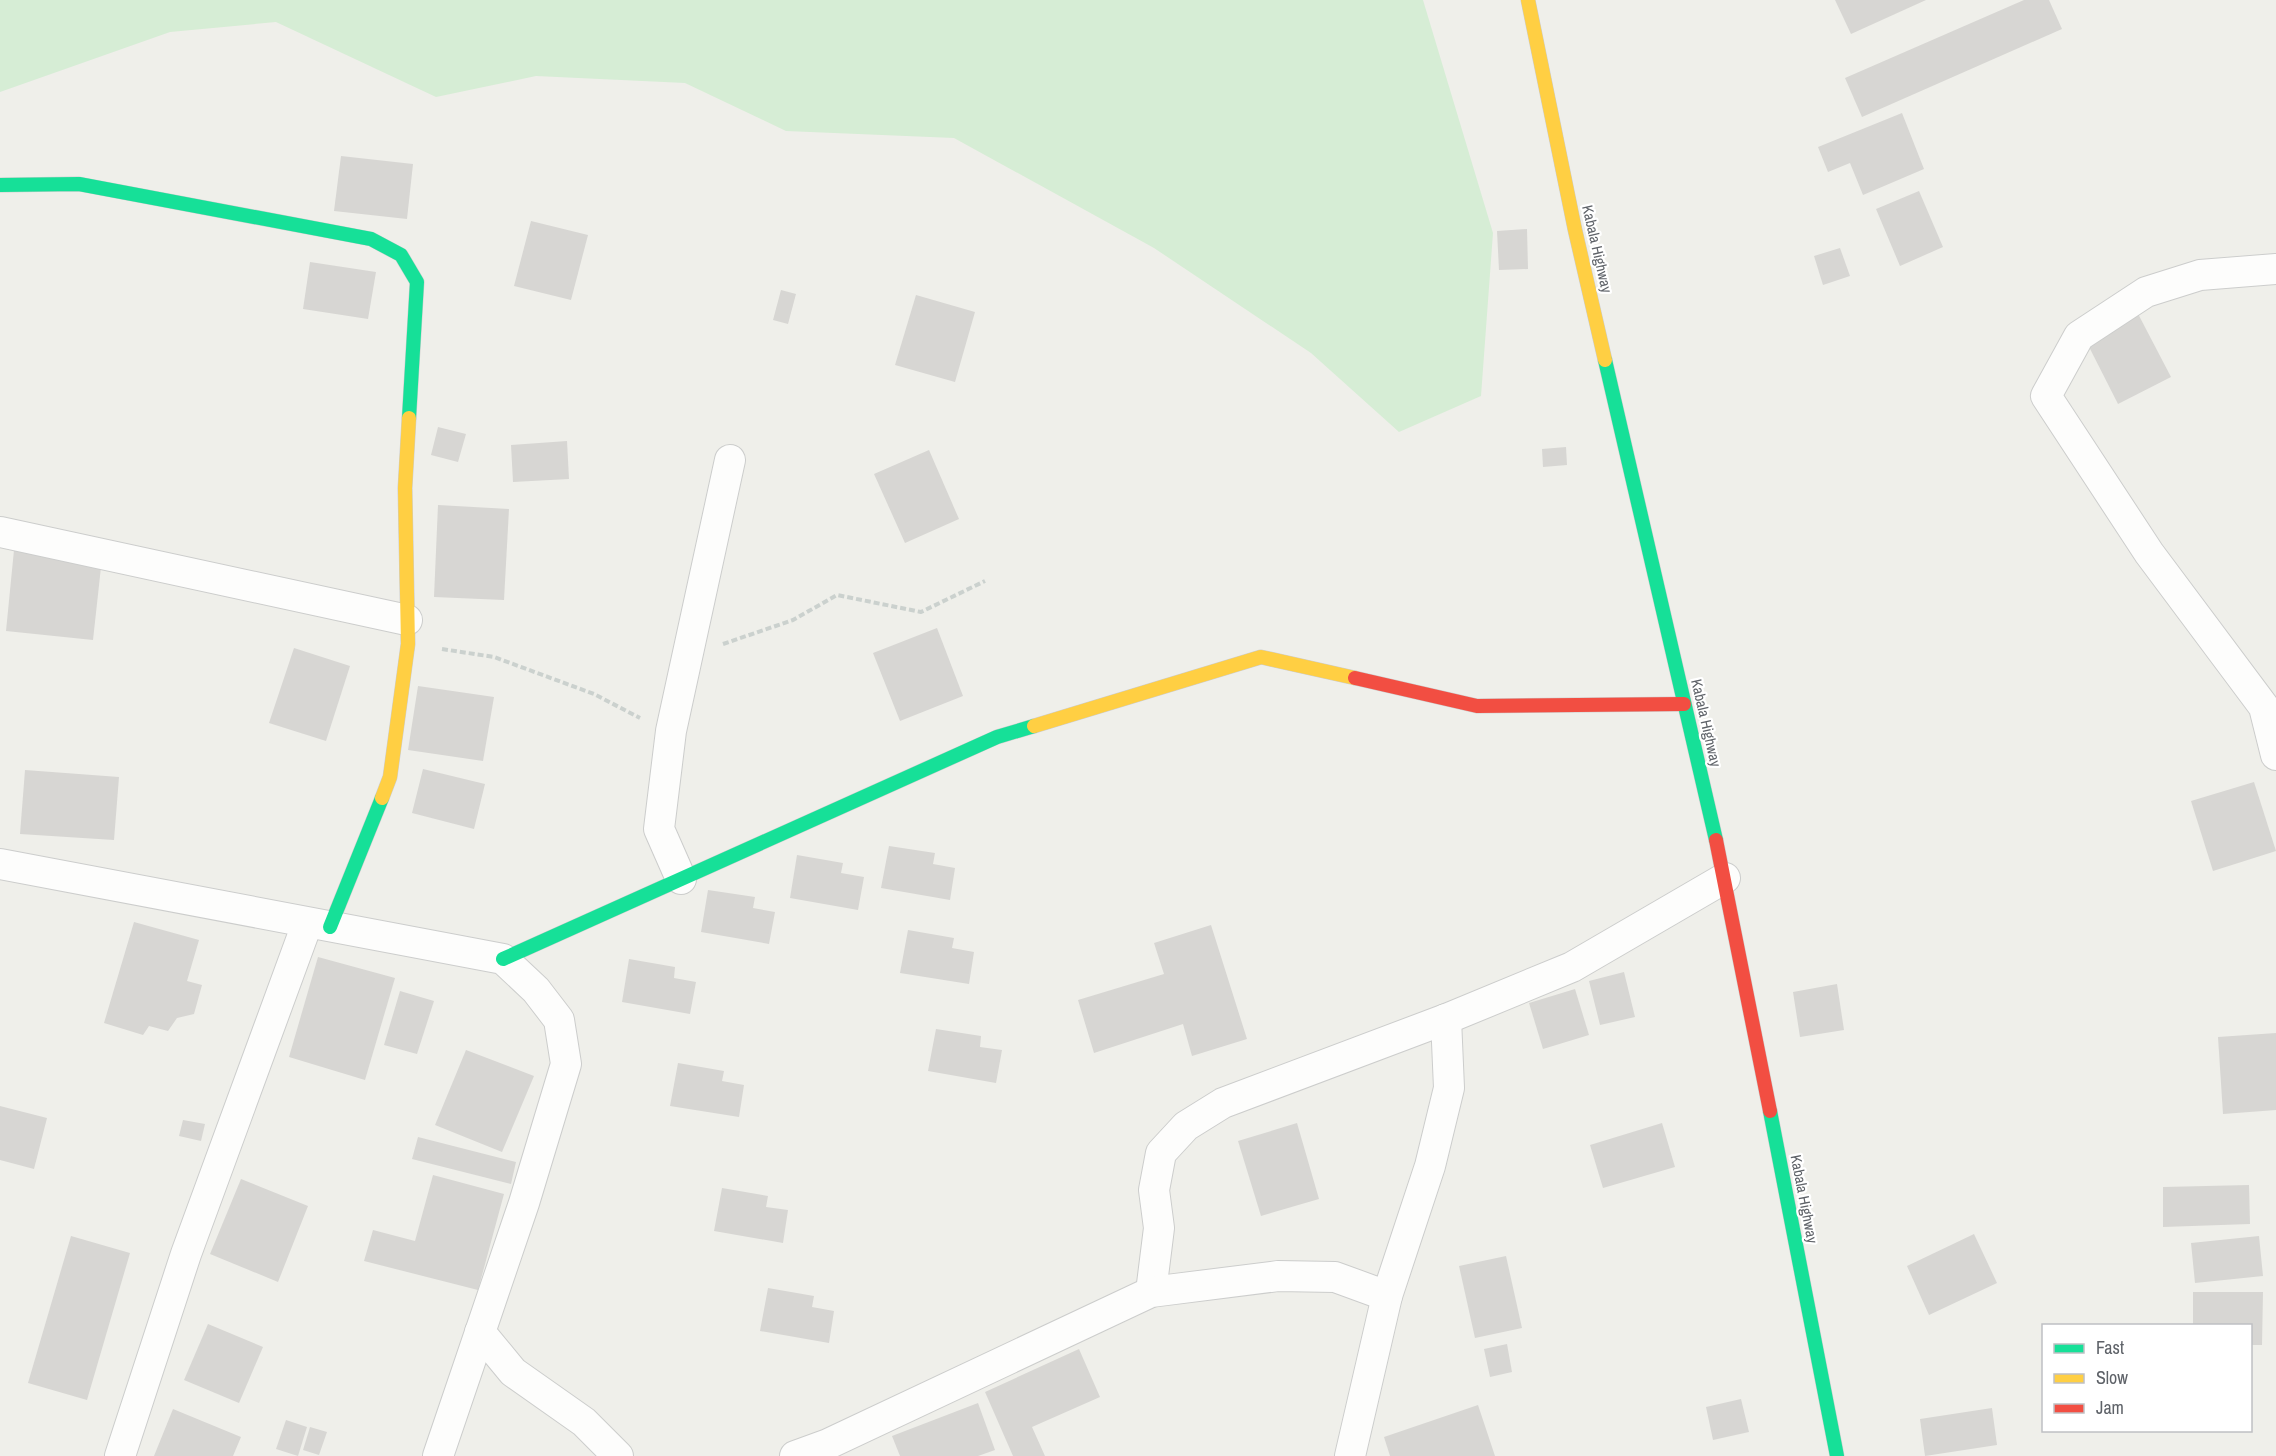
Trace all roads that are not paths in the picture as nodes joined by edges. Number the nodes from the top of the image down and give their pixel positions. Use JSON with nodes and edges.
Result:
{"nodes":[{"id":1,"x":1528,"y":0,"type":"edge"},
{"id":2,"x":0,"y":185,"type":"edge"},
{"id":3,"x":2276,"y":268,"type":"edge"},
{"id":4,"x":730,"y":460,"type":"dead end"},
{"id":5,"x":0,"y":532,"type":"edge"},
{"id":6,"x":407,"y":632,"type":"junction"},
{"id":7,"x":1684,"y":704,"type":"junction"},
{"id":8,"x":2276,"y":755,"type":"edge"},
{"id":9,"x":0,"y":864,"type":"edge"},
{"id":10,"x":1725,"y":878,"type":"junction"},
{"id":11,"x":681,"y":879,"type":"junction"},
{"id":12,"x":319,"y":925,"type":"junction"},
{"id":13,"x":503,"y":960,"type":"junction"},
{"id":14,"x":1446,"y":1019,"type":"junction"},
{"id":15,"x":1151,"y":1292,"type":"junction"},
{"id":16,"x":1387,"y":1296,"type":"junction"},
{"id":17,"x":480,"y":1332,"type":"junction"},
{"id":18,"x":829,"y":1450,"type":"edge"},
{"id":19,"x":120,"y":1456,"type":"edge"},
{"id":20,"x":438,"y":1456,"type":"edge"},
{"id":21,"x":618,"y":1456,"type":"edge"},
{"id":22,"x":795,"y":1456,"type":"edge"},
{"id":23,"x":1350,"y":1456,"type":"edge"},
{"id":24,"x":1837,"y":1456,"type":"edge"}],
"edges":[{"from":1,"to":7,"type":"street","name":"Kabala Highway"},
{"from":2,"to":6,"type":"street"},
{"from":3,"to":8,"type":"street"},
{"from":4,"to":11,"type":"street"},
{"from":5,"to":6,"type":"street"},
{"from":6,"to":12,"type":"street"},
{"from":7,"to":10,"type":"street","name":"Kabala Highway"},
{"from":7,"to":11,"type":"street"},
{"from":9,"to":12,"type":"street"},
{"from":10,"to":14,"type":"street"},
{"from":10,"to":24,"type":"street","name":"Kabala Highway"},
{"from":11,"to":13,"type":"street"},
{"from":12,"to":13,"type":"street"},
{"from":12,"to":19,"type":"street"},
{"from":13,"to":17,"type":"street"},
{"from":14,"to":15,"type":"street"},
{"from":14,"to":16,"type":"street"},
{"from":15,"to":16,"type":"street"},
{"from":15,"to":18,"type":"street"},
{"from":16,"to":23,"type":"street"},
{"from":17,"to":20,"type":"street"},
{"from":17,"to":21,"type":"street"},
{"from":18,"to":22,"type":"street"}]}
